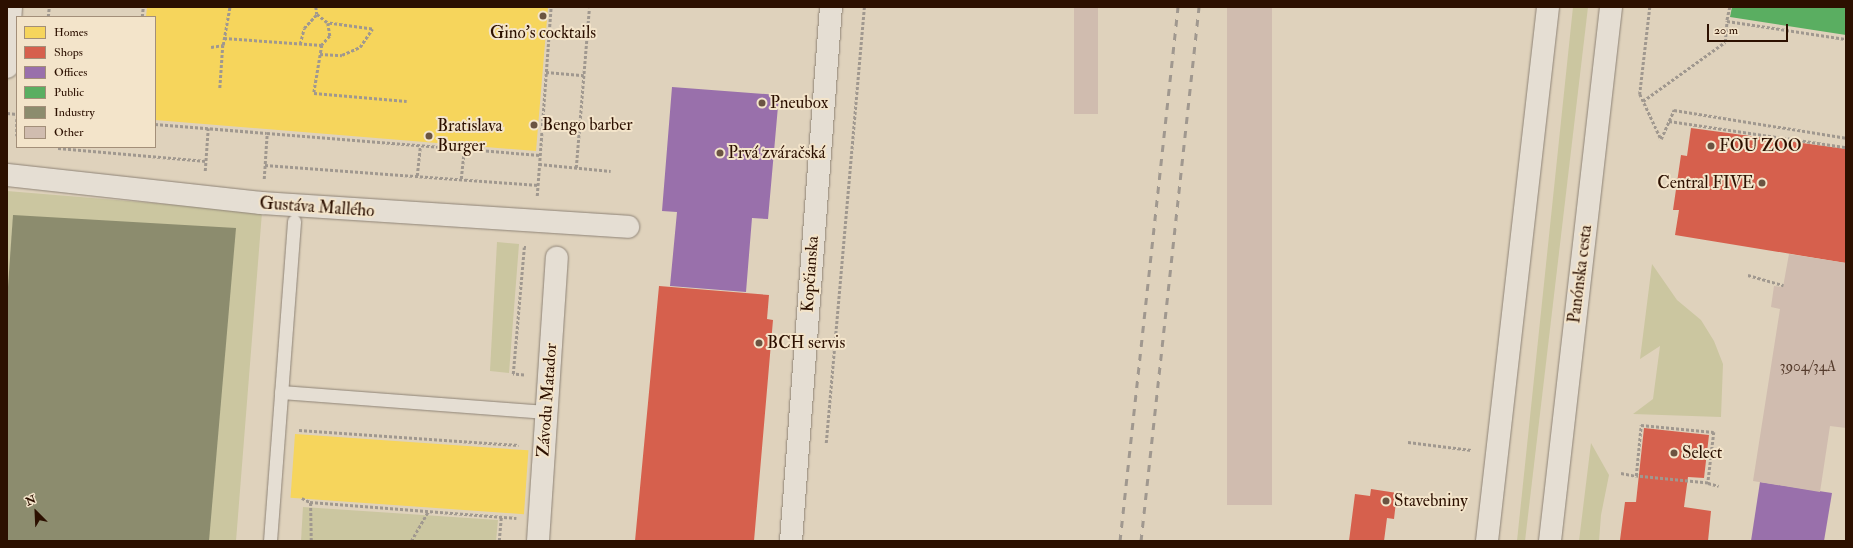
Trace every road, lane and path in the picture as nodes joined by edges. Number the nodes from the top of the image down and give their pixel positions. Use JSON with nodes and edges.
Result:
{"nodes":[{"id":1,"x":11,"y":7,"type":"edge"},
{"id":2,"x":230,"y":7,"type":"edge"},
{"id":3,"x":316,"y":7,"type":"edge"},
{"id":4,"x":551,"y":7,"type":"edge"},
{"id":5,"x":568,"y":7,"type":"edge"},
{"id":6,"x":831,"y":7,"type":"edge"},
{"id":7,"x":864,"y":7,"type":"edge"},
{"id":8,"x":1548,"y":7,"type":"edge"},
{"id":9,"x":1611,"y":7,"type":"edge"},
{"id":10,"x":1650,"y":7,"type":"edge"},
{"id":11,"x":1730,"y":7,"type":"edge"},
{"id":12,"x":589,"y":8,"type":"edge"},
{"id":13,"x":317,"y":14,"type":"junction"},
{"id":14,"x":1727,"y":21,"type":"junction"},
{"id":15,"x":328,"y":22,"type":"junction"},
{"id":16,"x":224,"y":38,"type":"junction"},
{"id":17,"x":1846,"y":39,"type":"edge"},
{"id":18,"x":300,"y":44,"type":"junction"},
{"id":19,"x":223,"y":45,"type":"junction"},
{"id":20,"x":322,"y":45,"type":"junction"},
{"id":21,"x":211,"y":47,"type":"dead end"},
{"id":22,"x":320,"y":54,"type":"junction"},
{"id":23,"x":7,"y":67,"type":"edge"},
{"id":24,"x":546,"y":72,"type":"junction"},
{"id":25,"x":584,"y":75,"type":"junction"},
{"id":26,"x":220,"y":89,"type":"dead end"},
{"id":27,"x":407,"y":101,"type":"dead end"},
{"id":28,"x":1643,"y":101,"type":"junction"},
{"id":29,"x":1669,"y":121,"type":"junction"},
{"id":30,"x":156,"y":124,"type":"edge"},
{"id":31,"x":208,"y":128,"type":"junction"},
{"id":32,"x":267,"y":133,"type":"junction"},
{"id":33,"x":1846,"y":138,"type":"edge"},
{"id":34,"x":420,"y":146,"type":"junction"},
{"id":35,"x":1846,"y":147,"type":"edge"},
{"id":36,"x":58,"y":148,"type":"edge"},
{"id":37,"x":464,"y":149,"type":"junction"},
{"id":38,"x":540,"y":155,"type":"junction"},
{"id":39,"x":206,"y":161,"type":"junction"},
{"id":40,"x":539,"y":164,"type":"junction"},
{"id":41,"x":265,"y":165,"type":"junction"},
{"id":42,"x":576,"y":168,"type":"junction"},
{"id":43,"x":611,"y":172,"type":"dead end"},
{"id":44,"x":7,"y":175,"type":"edge"},
{"id":45,"x":417,"y":176,"type":"junction"},
{"id":46,"x":461,"y":179,"type":"junction"},
{"id":47,"x":538,"y":185,"type":"junction"},
{"id":48,"x":203,"y":197,"type":"junction"},
{"id":49,"x":261,"y":203,"type":"junction"},
{"id":50,"x":294,"y":221,"type":"dead end"},
{"id":51,"x":535,"y":222,"type":"junction"},
{"id":52,"x":628,"y":227,"type":"dead end"},
{"id":53,"x":557,"y":258,"type":"dead end"},
{"id":54,"x":1748,"y":275,"type":"dead end"},
{"id":55,"x":1784,"y":285,"type":"dead end"},
{"id":56,"x":526,"y":375,"type":"dead end"},
{"id":57,"x":281,"y":392,"type":"junction"},
{"id":58,"x":546,"y":412,"type":"junction"},
{"id":59,"x":278,"y":428,"type":"junction"},
{"id":60,"x":1408,"y":442,"type":"dead end"},
{"id":61,"x":518,"y":445,"type":"dead end"},
{"id":62,"x":825,"y":448,"type":"dead end"},
{"id":63,"x":1472,"y":450,"type":"dead end"},
{"id":64,"x":1621,"y":473,"type":"dead end"},
{"id":65,"x":1636,"y":476,"type":"junction"},
{"id":66,"x":1708,"y":483,"type":"junction"},
{"id":67,"x":1719,"y":486,"type":"dead end"},
{"id":68,"x":302,"y":498,"type":"dead end"},
{"id":69,"x":310,"y":502,"type":"junction"},
{"id":70,"x":428,"y":511,"type":"junction"},
{"id":71,"x":501,"y":517,"type":"junction"},
{"id":72,"x":539,"y":530,"type":"edge"},
{"id":73,"x":270,"y":541,"type":"edge"},
{"id":74,"x":311,"y":541,"type":"edge"},
{"id":75,"x":411,"y":541,"type":"edge"},
{"id":76,"x":499,"y":541,"type":"edge"},
{"id":77,"x":791,"y":541,"type":"edge"},
{"id":78,"x":1487,"y":541,"type":"edge"},
{"id":79,"x":1550,"y":541,"type":"edge"}],
"edges":[{"from":1,"to":23,"type":"street"},
{"from":2,"to":16,"type":"path"},
{"from":3,"to":13,"type":"path"},
{"from":4,"to":24,"type":"path"},
{"from":5,"to":12,"type":"path"},
{"from":6,"to":77,"type":"street","name":"Kopčianska"},
{"from":7,"to":62,"type":"path"},
{"from":8,"to":78,"type":"street"},
{"from":9,"to":79,"type":"street","name":"Panónska cesta"},
{"from":10,"to":28,"type":"path"},
{"from":11,"to":14,"type":"path"},
{"from":12,"to":25,"type":"path"},
{"from":13,"to":15,"type":"path"},
{"from":13,"to":18,"type":"path"},
{"from":14,"to":17,"type":"path"},
{"from":14,"to":28,"type":"path"},
{"from":15,"to":20,"type":"path"},
{"from":15,"to":22,"type":"path"},
{"from":16,"to":18,"type":"path"},
{"from":16,"to":19,"type":"path"},
{"from":18,"to":20,"type":"path"},
{"from":19,"to":21,"type":"path"},
{"from":19,"to":26,"type":"path"},
{"from":20,"to":22,"type":"path"},
{"from":22,"to":27,"type":"path"},
{"from":24,"to":25,"type":"path"},
{"from":24,"to":38,"type":"path"},
{"from":25,"to":42,"type":"path"},
{"from":28,"to":29,"type":"path"},
{"from":29,"to":33,"type":"path"},
{"from":29,"to":35,"type":"path"},
{"from":30,"to":31,"type":"path"},
{"from":31,"to":32,"type":"path"},
{"from":31,"to":39,"type":"path"},
{"from":32,"to":34,"type":"path"},
{"from":32,"to":41,"type":"path"},
{"from":34,"to":37,"type":"path"},
{"from":34,"to":45,"type":"path"},
{"from":36,"to":39,"type":"path"},
{"from":37,"to":38,"type":"path"},
{"from":37,"to":46,"type":"path"},
{"from":38,"to":40,"type":"path"},
{"from":39,"to":48,"type":"path"},
{"from":40,"to":42,"type":"path"},
{"from":40,"to":47,"type":"path"},
{"from":41,"to":45,"type":"path"},
{"from":41,"to":49,"type":"path"},
{"from":42,"to":43,"type":"path"},
{"from":44,"to":48,"type":"street","name":"Gustáva Mallého"},
{"from":45,"to":46,"type":"path"},
{"from":46,"to":47,"type":"path"},
{"from":47,"to":51,"type":"path"},
{"from":48,"to":49,"type":"street","name":"Gustáva Mallého"},
{"from":49,"to":51,"type":"street","name":"Gustáva Mallého"},
{"from":50,"to":57,"type":"lane"},
{"from":51,"to":52,"type":"street","name":"Gustáva Mallého"},
{"from":51,"to":56,"type":"path"},
{"from":53,"to":58,"type":"street","name":"Závodu Matador"},
{"from":54,"to":55,"type":"path"},
{"from":57,"to":58,"type":"lane"},
{"from":57,"to":59,"type":"lane"},
{"from":58,"to":72,"type":"street","name":"Závodu Matador"},
{"from":59,"to":61,"type":"path"},
{"from":59,"to":73,"type":"lane"},
{"from":60,"to":63,"type":"path"},
{"from":64,"to":65,"type":"path"},
{"from":65,"to":66,"type":"path"},
{"from":65,"to":66,"type":"path"},
{"from":66,"to":67,"type":"path"},
{"from":68,"to":69,"type":"path"},
{"from":69,"to":70,"type":"path"},
{"from":69,"to":74,"type":"path"},
{"from":70,"to":71,"type":"path"},
{"from":70,"to":75,"type":"path"},
{"from":71,"to":72,"type":"path"},
{"from":71,"to":76,"type":"path"}]}
